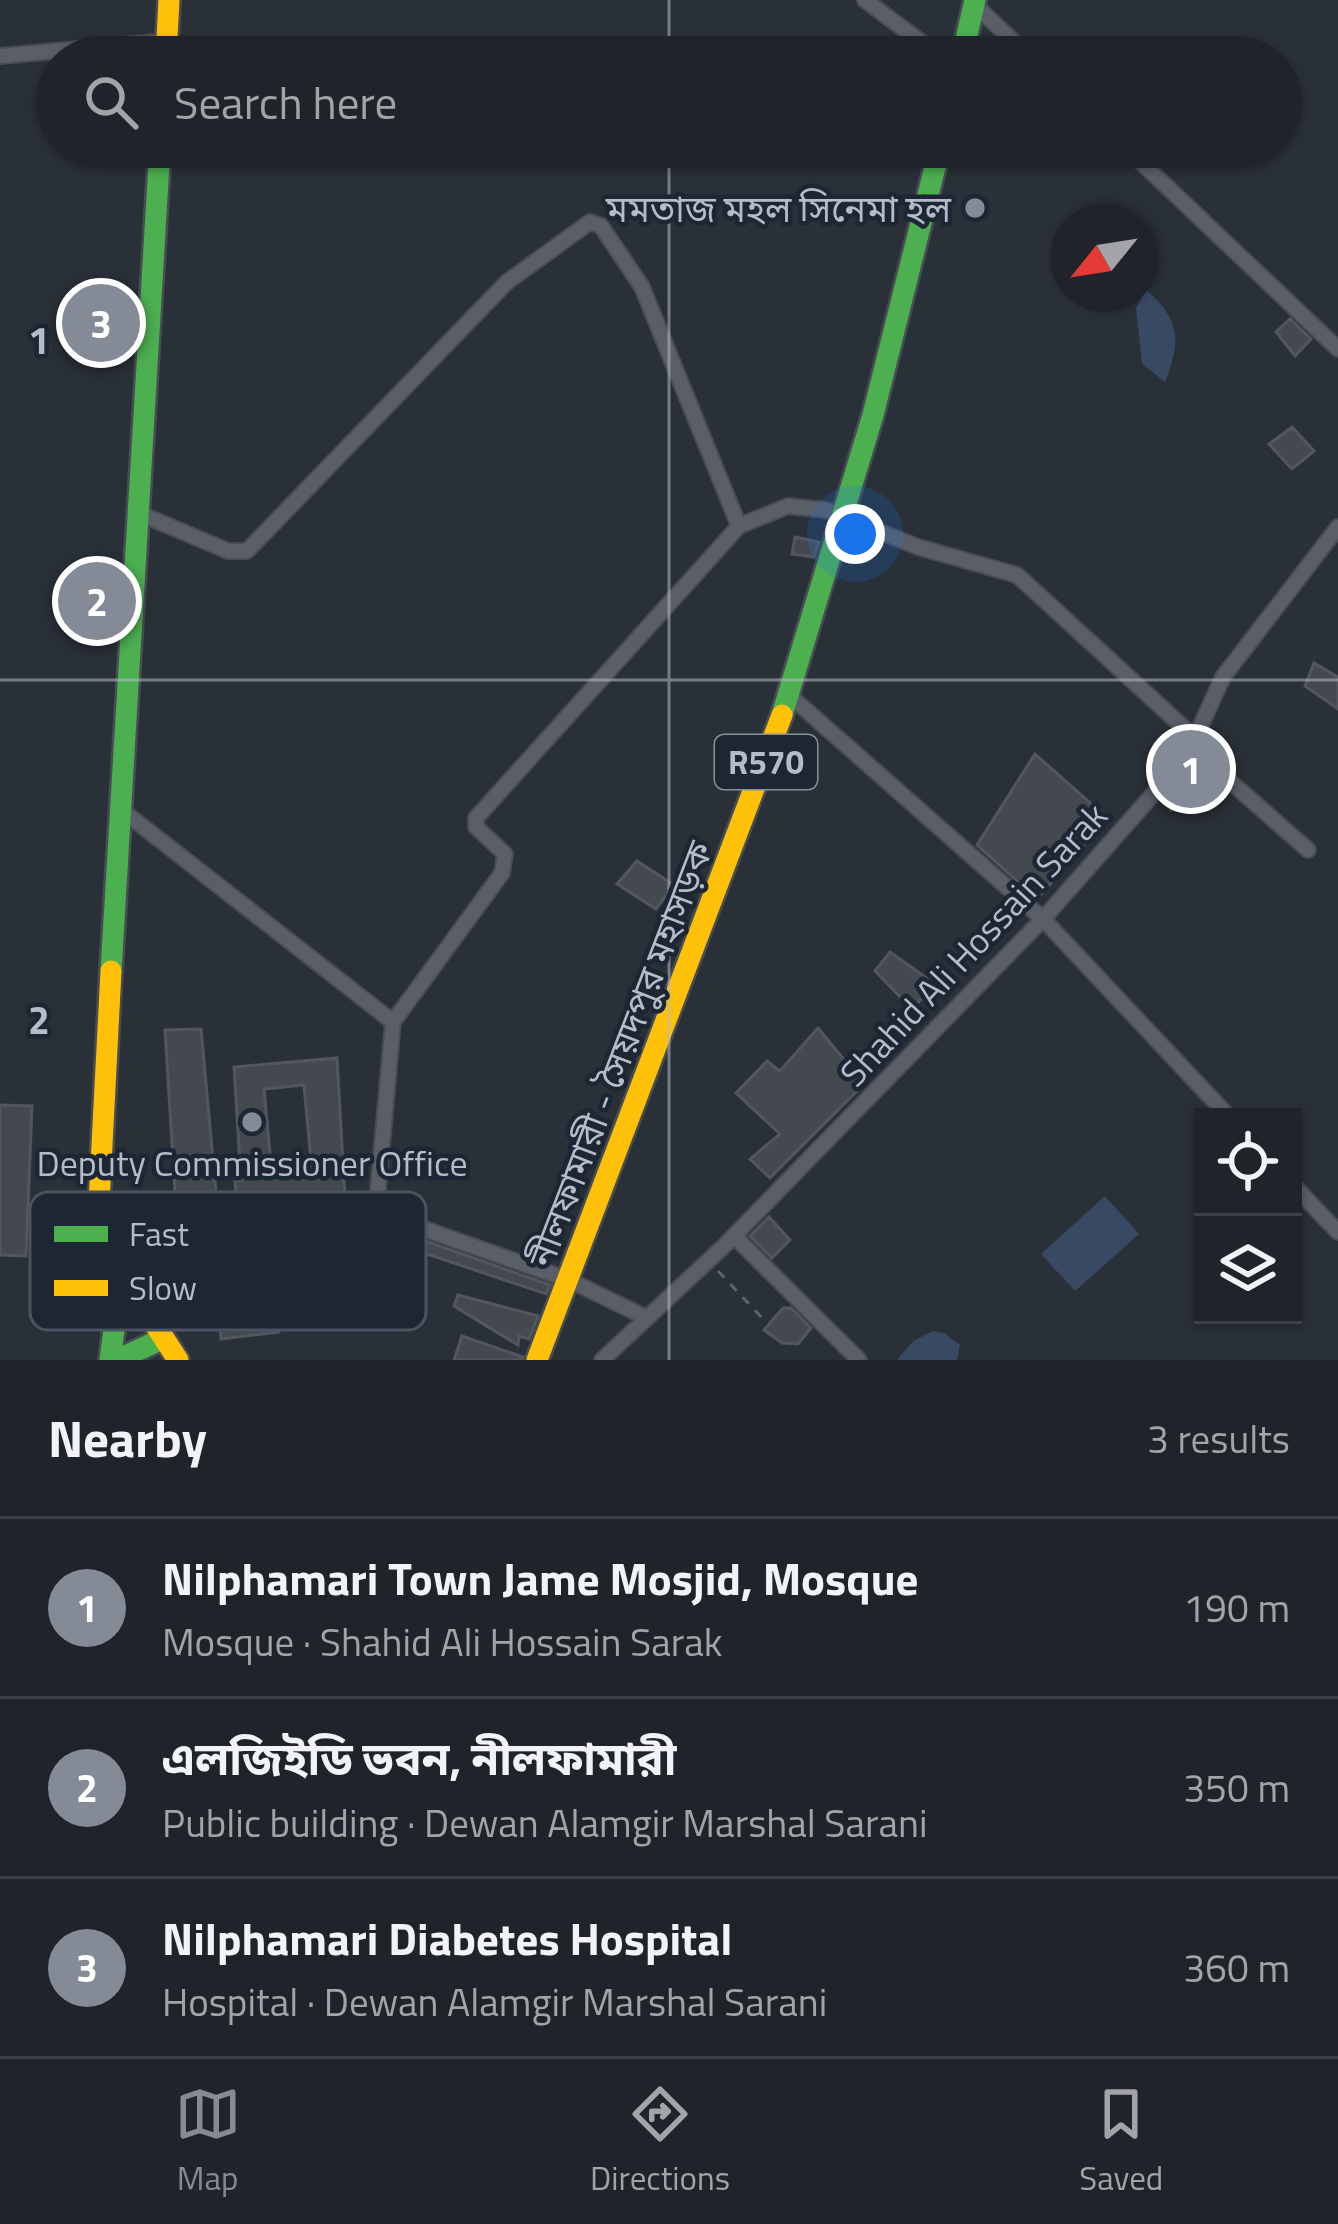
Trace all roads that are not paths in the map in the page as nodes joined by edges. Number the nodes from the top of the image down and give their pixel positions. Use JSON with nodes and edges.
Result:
{"nodes":[{"id":1,"x":169,"y":0,"type":"edge"},
{"id":2,"x":865,"y":0,"type":"edge"},
{"id":3,"x":974,"y":2,"type":"edge"},
{"id":4,"x":167,"y":36,"type":"edge"},
{"id":5,"x":912,"y":36,"type":"edge"},
{"id":6,"x":967,"y":36,"type":"edge"},
{"id":7,"x":1009,"y":36,"type":"edge"},
{"id":8,"x":36,"y":54,"type":"edge"},
{"id":9,"x":0,"y":56,"type":"edge"},
{"id":10,"x":159,"y":168,"type":"edge"},
{"id":11,"x":935,"y":168,"type":"edge"},
{"id":12,"x":1147,"y":168,"type":"edge"},
{"id":13,"x":1338,"y":349,"type":"edge"},
{"id":14,"x":136,"y":512,"type":"junction"},
{"id":15,"x":843,"y":516,"type":"junction"},
{"id":16,"x":739,"y":526,"type":"junction"},
{"id":17,"x":1338,"y":527,"type":"edge"},
{"id":18,"x":788,"y":695,"type":"junction"},
{"id":19,"x":1193,"y":743,"type":"junction"},
{"id":20,"x":119,"y":808,"type":"junction"},
{"id":21,"x":1309,"y":850,"type":"dead end"},
{"id":22,"x":1043,"y":920,"type":"junction"},
{"id":23,"x":393,"y":1022,"type":"junction"},
{"id":24,"x":1221,"y":1108,"type":"edge"},
{"id":25,"x":100,"y":1192,"type":"edge"},
{"id":26,"x":378,"y":1192,"type":"edge"},
{"id":27,"x":1302,"y":1194,"type":"edge"},
{"id":28,"x":426,"y":1230,"type":"edge"},
{"id":29,"x":1338,"y":1232,"type":"edge"},
{"id":30,"x":734,"y":1236,"type":"junction"},
{"id":31,"x":568,"y":1280,"type":"junction"},
{"id":32,"x":647,"y":1318,"type":"junction"},
{"id":33,"x":116,"y":1330,"type":"edge"},
{"id":34,"x":156,"y":1330,"type":"edge"},
{"id":35,"x":162,"y":1339,"type":"junction"},
{"id":36,"x":114,"y":1360,"type":"edge"},
{"id":37,"x":178,"y":1360,"type":"edge"},
{"id":38,"x":537,"y":1360,"type":"edge"},
{"id":39,"x":602,"y":1360,"type":"edge"},
{"id":40,"x":859,"y":1360,"type":"edge"}],
"edges":[{"from":1,"to":4,"type":"street"},
{"from":2,"to":5,"type":"street"},
{"from":3,"to":6,"type":"street"},
{"from":3,"to":7,"type":"street"},
{"from":8,"to":9,"type":"street"},
{"from":10,"to":14,"type":"street"},
{"from":11,"to":15,"type":"street","name":"নীলফামারী - সৈয়দপুর মহাসড়ক","number":"R570"},
{"from":12,"to":13,"type":"street"},
{"from":14,"to":16,"type":"street"},
{"from":14,"to":20,"type":"street"},
{"from":15,"to":16,"type":"street"},
{"from":15,"to":18,"type":"street","name":"নীলফামারী - সৈয়দপুর মহাসড়ক","number":"R570"},
{"from":15,"to":19,"type":"street"},
{"from":16,"to":23,"type":"street"},
{"from":17,"to":19,"type":"street","name":"Shahid Ali Hossain Sarak"},
{"from":18,"to":22,"type":"street"},
{"from":18,"to":31,"type":"street","name":"নীলফামারী - সৈয়দপুর মহাসড়ক","number":"R570"},
{"from":19,"to":21,"type":"street"},
{"from":19,"to":22,"type":"street","name":"Shahid Ali Hossain Sarak"},
{"from":20,"to":23,"type":"street"},
{"from":20,"to":25,"type":"street"},
{"from":22,"to":24,"type":"street"},
{"from":22,"to":30,"type":"street","name":"Shahid Ali Hossain Sarak"},
{"from":23,"to":26,"type":"street"},
{"from":27,"to":29,"type":"street"},
{"from":28,"to":31,"type":"street"},
{"from":30,"to":32,"type":"street","name":"Shahid Ali Hossain Sarak"},
{"from":30,"to":40,"type":"street"},
{"from":31,"to":32,"type":"street"},
{"from":31,"to":38,"type":"street","name":"নীলফামারী - সৈয়দপুর মহাসড়ক","number":"R570"},
{"from":32,"to":39,"type":"street","name":"Shahid Ali Hossain Sarak"},
{"from":33,"to":36,"type":"street"},
{"from":34,"to":35,"type":"street"},
{"from":35,"to":36,"type":"street"},
{"from":35,"to":37,"type":"street"}]}
